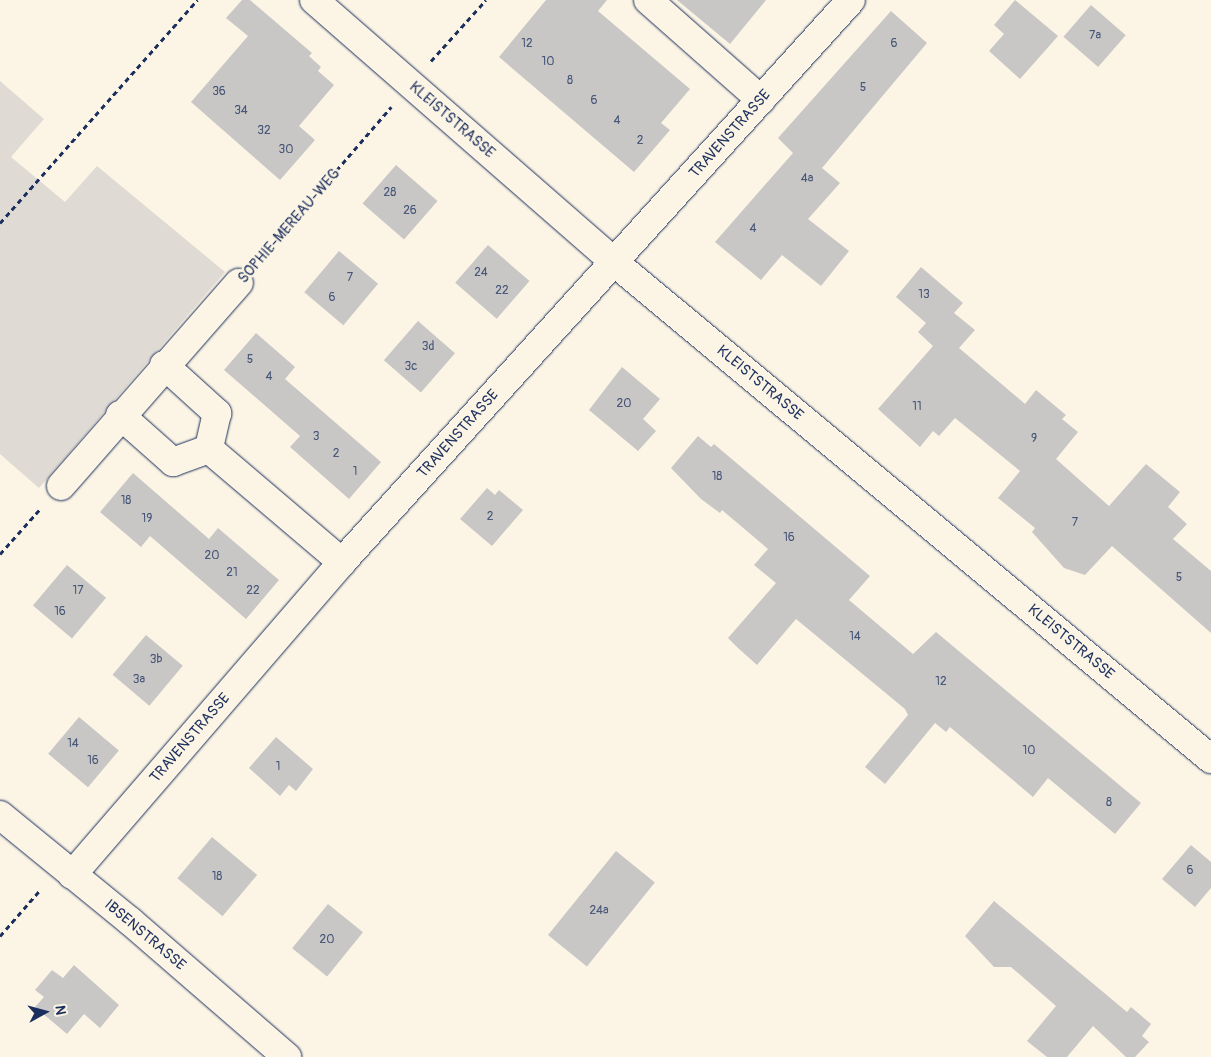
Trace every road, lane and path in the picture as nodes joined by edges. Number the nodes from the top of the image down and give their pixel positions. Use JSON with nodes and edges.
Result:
{"nodes":[{"id":1,"x":197,"y":0,"type":"edge"},
{"id":2,"x":314,"y":0,"type":"edge"},
{"id":3,"x":486,"y":0,"type":"edge"},
{"id":4,"x":648,"y":0,"type":"edge"},
{"id":5,"x":851,"y":0,"type":"edge"},
{"id":6,"x":411,"y":84,"type":"junction"},
{"id":7,"x":761,"y":100,"type":"junction"},
{"id":8,"x":0,"y":224,"type":"edge"},
{"id":9,"x":614,"y":262,"type":"junction"},
{"id":10,"x":240,"y":283,"type":"joint"},
{"id":11,"x":164,"y":365,"type":"junction"},
{"id":12,"x":120,"y":415,"type":"junction"},
{"id":13,"x":209,"y":449,"type":"junction"},
{"id":14,"x":61,"y":486,"type":"joint"},
{"id":15,"x":0,"y":554,"type":"edge"},
{"id":16,"x":342,"y":562,"type":"junction"},
{"id":17,"x":1211,"y":759,"type":"edge"},
{"id":18,"x":0,"y":815,"type":"edge"},
{"id":19,"x":67,"y":871,"type":"junction"},
{"id":20,"x":0,"y":936,"type":"edge"},
{"id":21,"x":287,"y":1057,"type":"edge"}],
"edges":[{"from":1,"to":8,"type":"path"},
{"from":2,"to":6,"type":"street","name":"KLEISTSTRASSE"},
{"from":3,"to":6,"type":"path","name":"SOPHIE-MEREAU-WEG"},
{"from":4,"to":7,"type":"street"},
{"from":5,"to":7,"type":"street","name":"TRAVENSTRASSE"},
{"from":6,"to":9,"type":"street","name":"KLEISTSTRASSE"},
{"from":6,"to":10,"type":"path","name":"SOPHIE-MEREAU-WEG"},
{"from":7,"to":9,"type":"street","name":"TRAVENSTRASSE"},
{"from":9,"to":16,"type":"street","name":"TRAVENSTRASSE"},
{"from":9,"to":17,"type":"street","name":"KLEISTSTRASSE"},
{"from":10,"to":11,"type":"street","name":"SOPHIE-MEREAU-WEG"},
{"from":11,"to":12,"type":"street","name":"SOPHIE-MEREAU-WEG"},
{"from":11,"to":13,"type":"street"},
{"from":12,"to":13,"type":"street"},
{"from":12,"to":14,"type":"street","name":"SOPHIE-MEREAU-WEG"},
{"from":13,"to":16,"type":"street"},
{"from":14,"to":15,"type":"path"},
{"from":16,"to":19,"type":"street","name":"TRAVENSTRASSE"},
{"from":18,"to":19,"type":"street","name":"IBSENSTRASSE"},
{"from":19,"to":20,"type":"path"},
{"from":19,"to":21,"type":"street","name":"IBSENSTRASSE"}]}
